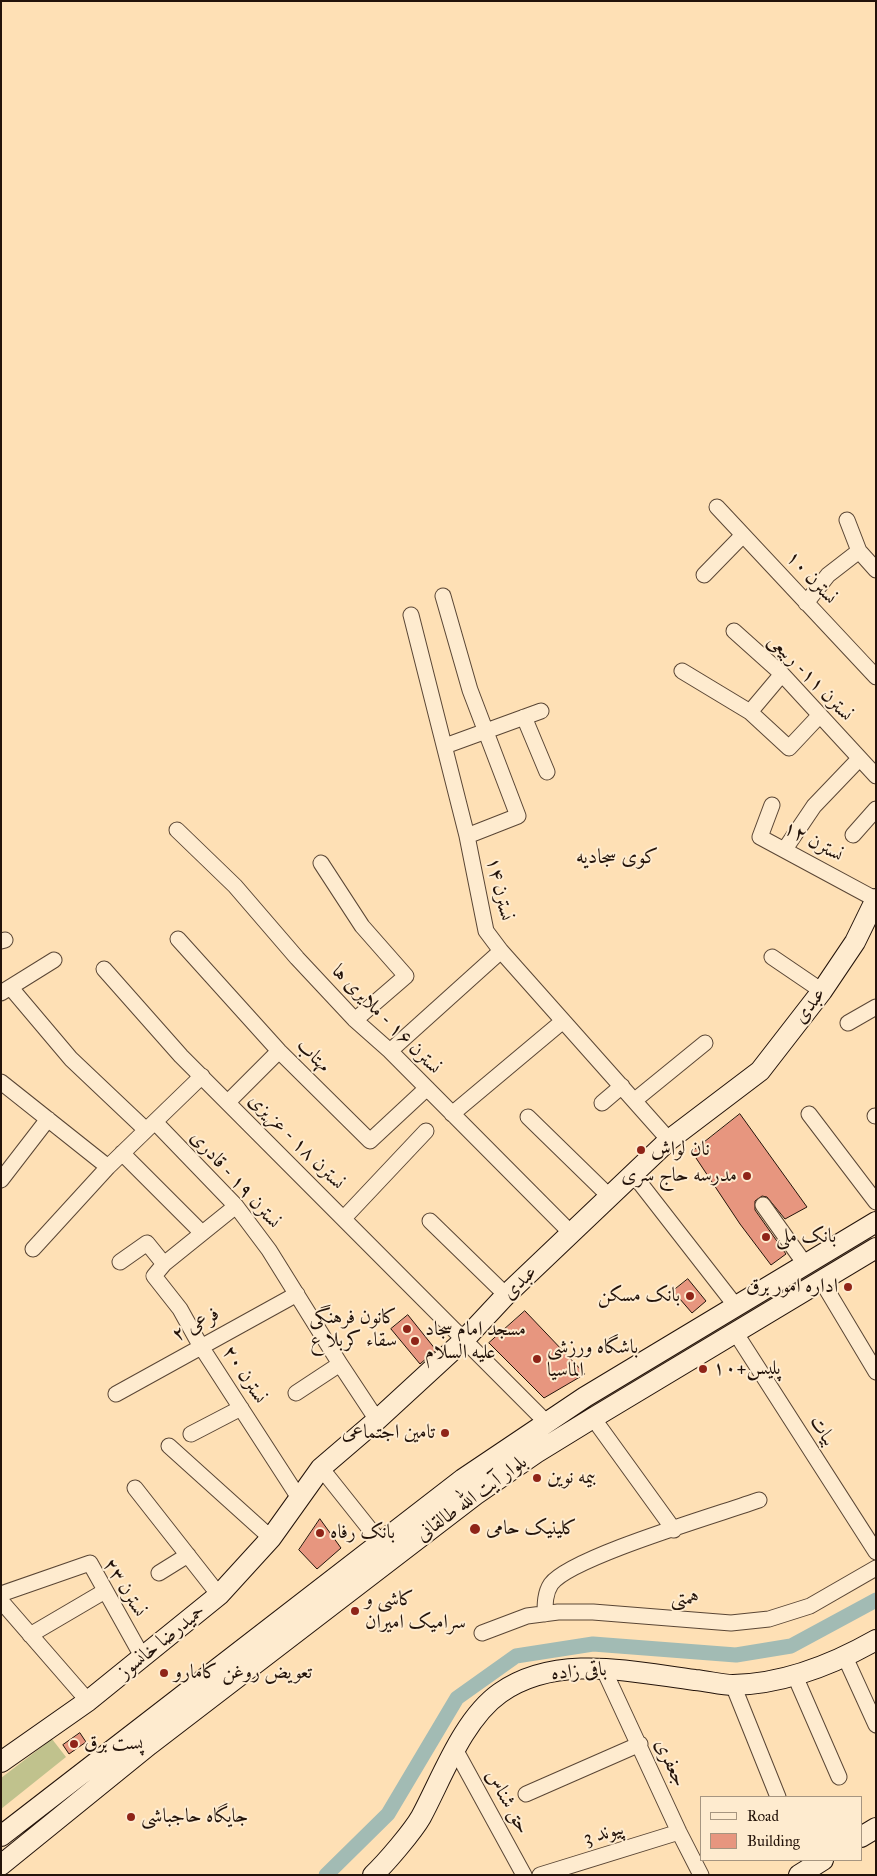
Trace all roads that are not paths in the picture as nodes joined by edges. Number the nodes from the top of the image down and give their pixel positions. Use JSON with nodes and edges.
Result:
{"nodes":[{"id":1,"x":717,"y":507,"type":"dead end"},
{"id":2,"x":847,"y":520,"type":"dead end"},
{"id":3,"x":743,"y":535,"type":"junction"},
{"id":4,"x":870,"y":560,"type":"edge"},
{"id":5,"x":704,"y":575,"type":"dead end"},
{"id":6,"x":443,"y":596,"type":"dead end"},
{"id":7,"x":806,"y":603,"type":"junction"},
{"id":8,"x":411,"y":615,"type":"dead end"},
{"id":9,"x":734,"y":631,"type":"dead end"},
{"id":10,"x":682,"y":671,"type":"dead end"},
{"id":11,"x":782,"y":674,"type":"junction"},
{"id":12,"x":876,"y":677,"type":"edge"},
{"id":13,"x":541,"y":711,"type":"dead end"},
{"id":14,"x":750,"y":712,"type":"junction"},
{"id":15,"x":820,"y":715,"type":"junction"},
{"id":16,"x":524,"y":717,"type":"junction"},
{"id":17,"x":486,"y":731,"type":"junction"},
{"id":18,"x":445,"y":746,"type":"junction"},
{"id":19,"x":859,"y":758,"type":"junction"},
{"id":20,"x":547,"y":772,"type":"dead end"},
{"id":21,"x":876,"y":776,"type":"edge"},
{"id":22,"x":772,"y":805,"type":"dead end"},
{"id":23,"x":876,"y":809,"type":"edge"},
{"id":24,"x":177,"y":830,"type":"dead end"},
{"id":25,"x":853,"y":835,"type":"dead end"},
{"id":26,"x":467,"y":836,"type":"junction"},
{"id":27,"x":785,"y":850,"type":"junction"},
{"id":28,"x":321,"y":863,"type":"dead end"},
{"id":29,"x":876,"y":899,"type":"edge"},
{"id":30,"x":178,"y":939,"type":"dead end"},
{"id":31,"x":501,"y":951,"type":"junction"},
{"id":32,"x":772,"y":957,"type":"dead end"},
{"id":33,"x":54,"y":960,"type":"dead end"},
{"id":34,"x":104,"y":969,"type":"dead end"},
{"id":35,"x":4,"y":990,"type":"edge"},
{"id":36,"x":822,"y":991,"type":"junction"},
{"id":37,"x":876,"y":1007,"type":"edge"},
{"id":38,"x":355,"y":1020,"type":"junction"},
{"id":39,"x":563,"y":1021,"type":"junction"},
{"id":40,"x":848,"y":1023,"type":"dead end"},
{"id":41,"x":705,"y":1043,"type":"dead end"},
{"id":42,"x":279,"y":1051,"type":"junction"},
{"id":43,"x":390,"y":1051,"type":"junction"},
{"id":44,"x":202,"y":1076,"type":"junction"},
{"id":45,"x":1,"y":1082,"type":"edge"},
{"id":46,"x":622,"y":1086,"type":"junction"},
{"id":47,"x":427,"y":1088,"type":"junction"},
{"id":48,"x":635,"y":1100,"type":"junction"},
{"id":49,"x":228,"y":1102,"type":"junction"},
{"id":50,"x":602,"y":1103,"type":"dead end"},
{"id":51,"x":452,"y":1114,"type":"junction"},
{"id":52,"x":809,"y":1114,"type":"dead end"},
{"id":53,"x":528,"y":1117,"type":"dead end"},
{"id":54,"x":48,"y":1119,"type":"junction"},
{"id":55,"x":150,"y":1126,"type":"junction"},
{"id":56,"x":426,"y":1130,"type":"dead end"},
{"id":57,"x":669,"y":1140,"type":"junction"},
{"id":58,"x":122,"y":1153,"type":"junction"},
{"id":59,"x":108,"y":1167,"type":"junction"},
{"id":60,"x":633,"y":1174,"type":"junction"},
{"id":61,"x":1,"y":1180,"type":"edge"},
{"id":62,"x":609,"y":1196,"type":"junction"},
{"id":63,"x":876,"y":1202,"type":"edge"},
{"id":64,"x":764,"y":1205,"type":"dead end"},
{"id":65,"x":236,"y":1206,"type":"junction"},
{"id":66,"x":344,"y":1218,"type":"junction"},
{"id":67,"x":430,"y":1221,"type":"dead end"},
{"id":68,"x":876,"y":1222,"type":"edge"},
{"id":69,"x":202,"y":1233,"type":"junction"},
{"id":70,"x":572,"y":1234,"type":"junction"},
{"id":71,"x":876,"y":1248,"type":"edge"},
{"id":72,"x":33,"y":1249,"type":"dead end"},
{"id":73,"x":120,"y":1262,"type":"dead end"},
{"id":74,"x":164,"y":1264,"type":"junction"},
{"id":75,"x":806,"y":1264,"type":"junction"},
{"id":76,"x":821,"y":1280,"type":"junction"},
{"id":77,"x":297,"y":1294,"type":"junction"},
{"id":78,"x":506,"y":1295,"type":"junction"},
{"id":79,"x":735,"y":1305,"type":"junction"},
{"id":80,"x":735,"y":1332,"type":"junction"},
{"id":81,"x":464,"y":1340,"type":"junction"},
{"id":82,"x":200,"y":1345,"type":"junction"},
{"id":83,"x":340,"y":1364,"type":"junction"},
{"id":84,"x":876,"y":1372,"type":"edge"},
{"id":85,"x":296,"y":1392,"type":"dead end"},
{"id":86,"x":116,"y":1394,"type":"dead end"},
{"id":87,"x":242,"y":1408,"type":"junction"},
{"id":88,"x":593,"y":1418,"type":"junction"},
{"id":89,"x":377,"y":1420,"type":"junction"},
{"id":90,"x":546,"y":1422,"type":"junction"},
{"id":91,"x":190,"y":1434,"type":"dead end"},
{"id":92,"x":169,"y":1446,"type":"dead end"},
{"id":93,"x":321,"y":1468,"type":"junction"},
{"id":94,"x":135,"y":1488,"type":"dead end"},
{"id":95,"x":299,"y":1498,"type":"junction"},
{"id":96,"x":759,"y":1500,"type":"dead end"},
{"id":97,"x":674,"y":1530,"type":"junction"},
{"id":98,"x":271,"y":1538,"type":"junction"},
{"id":99,"x":380,"y":1542,"type":"junction"},
{"id":100,"x":876,"y":1552,"type":"edge"},
{"id":101,"x":188,"y":1556,"type":"junction"},
{"id":102,"x":876,"y":1568,"type":"edge"},
{"id":103,"x":159,"y":1573,"type":"dead end"},
{"id":104,"x":105,"y":1591,"type":"junction"},
{"id":105,"x":1,"y":1594,"type":"edge"},
{"id":106,"x":219,"y":1595,"type":"junction"},
{"id":107,"x":1,"y":1601,"type":"edge"},
{"id":108,"x":545,"y":1614,"type":"junction"},
{"id":109,"x":482,"y":1633,"type":"dead end"},
{"id":110,"x":30,"y":1635,"type":"junction"},
{"id":111,"x":876,"y":1640,"type":"edge"},
{"id":112,"x":845,"y":1657,"type":"junction"},
{"id":113,"x":143,"y":1658,"type":"junction"},
{"id":114,"x":603,"y":1668,"type":"junction"},
{"id":115,"x":795,"y":1676,"type":"junction"},
{"id":116,"x":733,"y":1685,"type":"junction"},
{"id":117,"x":88,"y":1701,"type":"junction"},
{"id":118,"x":876,"y":1724,"type":"edge"},
{"id":119,"x":640,"y":1744,"type":"junction"},
{"id":120,"x":455,"y":1749,"type":"junction"},
{"id":121,"x":1,"y":1762,"type":"edge"},
{"id":122,"x":839,"y":1776,"type":"dead end"},
{"id":123,"x":526,"y":1794,"type":"dead end"},
{"id":124,"x":778,"y":1796,"type":"edge"},
{"id":125,"x":876,"y":1828,"type":"edge"},
{"id":126,"x":679,"y":1832,"type":"junction"},
{"id":127,"x":1,"y":1836,"type":"edge"},
{"id":128,"x":862,"y":1836,"type":"edge"},
{"id":129,"x":1,"y":1865,"type":"edge"},
{"id":130,"x":374,"y":1874,"type":"edge"},
{"id":131,"x":524,"y":1875,"type":"edge"},
{"id":132,"x":540,"y":1875,"type":"edge"},
{"id":133,"x":701,"y":1875,"type":"edge"}],
"edges":[{"from":1,"to":3,"type":"street","name":"نسترن ۱۰"},
{"from":2,"to":4,"type":"street"},
{"from":3,"to":5,"type":"street"},
{"from":3,"to":7,"type":"street","name":"نسترن ۱۰"},
{"from":4,"to":7,"type":"street"},
{"from":6,"to":17,"type":"street"},
{"from":7,"to":12,"type":"street","name":"نسترن ۱۰"},
{"from":8,"to":18,"type":"street","name":"نسترن ۱۴"},
{"from":9,"to":11,"type":"street","name":"نسترن ۱۱- ربیعی"},
{"from":10,"to":14,"type":"street"},
{"from":11,"to":14,"type":"street"},
{"from":11,"to":15,"type":"street","name":"نسترن ۱۱- ربیعی"},
{"from":13,"to":16,"type":"street"},
{"from":14,"to":15,"type":"street"},
{"from":15,"to":19,"type":"street","name":"نسترن ۱۱- ربیعی"},
{"from":16,"to":17,"type":"street"},
{"from":16,"to":20,"type":"street"},
{"from":17,"to":18,"type":"street"},
{"from":17,"to":26,"type":"street"},
{"from":18,"to":26,"type":"street","name":"نسترن ۱۴"},
{"from":19,"to":21,"type":"street","name":"نسترن ۱۱- ربیعی"},
{"from":19,"to":27,"type":"street"},
{"from":22,"to":27,"type":"street","name":"نسترن ۱۲"},
{"from":23,"to":25,"type":"street"},
{"from":24,"to":38,"type":"street","name":"نسترن ۱۶ - ملایری ها"},
{"from":26,"to":31,"type":"street","name":"نسترن ۱۴"},
{"from":27,"to":29,"type":"street","name":"نسترن ۱۲"},
{"from":28,"to":38,"type":"street"},
{"from":29,"to":36,"type":"main road","name":"عبدی"},
{"from":30,"to":42,"type":"street","name":"مهتاب"},
{"from":31,"to":39,"type":"street","name":"نسترن ۱۴"},
{"from":31,"to":43,"type":"street"},
{"from":32,"to":36,"type":"street"},
{"from":33,"to":35,"type":"street"},
{"from":34,"to":44,"type":"street","name":"نسترن ۱۸ - عزیزی"},
{"from":35,"to":55,"type":"street","name":"نسترن ۱۹ - قادری"},
{"from":36,"to":57,"type":"main road","name":"عبدی"},
{"from":37,"to":40,"type":"street"},
{"from":38,"to":43,"type":"street","name":"نسترن ۱۶ - ملایری ها"},
{"from":39,"to":46,"type":"street","name":"نسترن ۱۴"},
{"from":39,"to":51,"type":"street"},
{"from":41,"to":48,"type":"street"},
{"from":42,"to":47,"type":"street","name":"مهتاب"},
{"from":42,"to":49,"type":"street"},
{"from":43,"to":47,"type":"street","name":"نسترن ۱۶ - ملایری ها"},
{"from":44,"to":49,"type":"street","name":"نسترن ۱۸ - عزیزی"},
{"from":44,"to":55,"type":"street"},
{"from":45,"to":54,"type":"street"},
{"from":46,"to":48,"type":"street","name":"نسترن ۱۴"},
{"from":46,"to":50,"type":"street"},
{"from":47,"to":51,"type":"street","name":"نسترن ۱۶ - ملایری ها"},
{"from":48,"to":57,"type":"street","name":"نسترن ۱۴"},
{"from":49,"to":66,"type":"street","name":"نسترن ۱۸ - عزیزی"},
{"from":51,"to":70,"type":"street","name":"نسترن ۱۶ - ملایری ها"},
{"from":52,"to":63,"type":"street"},
{"from":53,"to":62,"type":"street"},
{"from":54,"to":59,"type":"street"},
{"from":54,"to":61,"type":"street"},
{"from":55,"to":58,"type":"street"},
{"from":55,"to":65,"type":"street","name":"نسترن ۱۹ - قادری"},
{"from":56,"to":66,"type":"street"},
{"from":57,"to":60,"type":"main road","name":"عبدی"},
{"from":58,"to":59,"type":"street"},
{"from":58,"to":69,"type":"street"},
{"from":59,"to":72,"type":"street"},
{"from":60,"to":62,"type":"main road","name":"عبدی"},
{"from":60,"to":79,"type":"street"},
{"from":62,"to":70,"type":"main road","name":"عبدی"},
{"from":64,"to":75,"type":"street"},
{"from":65,"to":69,"type":"street"},
{"from":65,"to":77,"type":"street","name":"نسترن ۱۹ - قادری"},
{"from":66,"to":81,"type":"street","name":"نسترن ۱۸ - عزیزی"},
{"from":67,"to":78,"type":"street"},
{"from":68,"to":75,"type":"main road","name":"بلوار آیت الله طالقانی"},
{"from":69,"to":74,"type":"street"},
{"from":70,"to":78,"type":"main road","name":"عبدی"},
{"from":71,"to":76,"type":"main road","name":"بلوار آیت الله طالقانی"},
{"from":73,"to":74,"type":"street"},
{"from":74,"to":82,"type":"street","name":"نسترن ۲۰"},
{"from":75,"to":79,"type":"main road","name":"بلوار آیت الله طالقانی"},
{"from":76,"to":80,"type":"main road","name":"بلوار آیت الله طالقانی"},
{"from":76,"to":84,"type":"street"},
{"from":77,"to":82,"type":"street","name":"فرعی ۲"},
{"from":77,"to":83,"type":"street","name":"نسترن ۱۹ - قادری"},
{"from":78,"to":81,"type":"main road","name":"عبدی"},
{"from":79,"to":90,"type":"main road","name":"بلوار آیت الله طالقانی"},
{"from":80,"to":88,"type":"main road","name":"بلوار آیت الله طالقانی"},
{"from":80,"to":100,"type":"street","name":"بیات"},
{"from":81,"to":89,"type":"main road","name":"عبدی"},
{"from":81,"to":90,"type":"street","name":"نسترن ۱۸ - عزیزی"},
{"from":82,"to":86,"type":"street","name":"فرعی ۲"},
{"from":82,"to":87,"type":"street","name":"نسترن ۲۰"},
{"from":83,"to":85,"type":"street"},
{"from":83,"to":89,"type":"street","name":"نسترن ۱۹ - قادری"},
{"from":87,"to":91,"type":"street"},
{"from":87,"to":95,"type":"street","name":"نسترن ۲۰"},
{"from":88,"to":97,"type":"street"},
{"from":88,"to":129,"type":"main road","name":"بلوار آیت الله طالقانی"},
{"from":89,"to":93,"type":"main road","name":"عبدی"},
{"from":90,"to":99,"type":"main road","name":"بلوار آیت الله طالقانی"},
{"from":92,"to":98,"type":"street"},
{"from":93,"to":95,"type":"main road","name":"عبدی"},
{"from":93,"to":99,"type":"street"},
{"from":94,"to":101,"type":"street"},
{"from":95,"to":98,"type":"main road","name":"حمیدرضا خانسوز"},
{"from":96,"to":97,"type":"street"},
{"from":97,"to":108,"type":"street"},
{"from":98,"to":106,"type":"main road","name":"حمیدرضا خانسوز"},
{"from":99,"to":127,"type":"main road","name":"بلوار آیت الله طالقانی"},
{"from":101,"to":103,"type":"street"},
{"from":101,"to":106,"type":"street"},
{"from":102,"to":108,"type":"street","name":"همتی"},
{"from":104,"to":105,"type":"street","name":"نسترن ۲۳"},
{"from":104,"to":110,"type":"street"},
{"from":104,"to":113,"type":"street","name":"نسترن ۲۳"},
{"from":106,"to":113,"type":"main road","name":"حمیدرضا خانسوز"},
{"from":107,"to":110,"type":"street"},
{"from":108,"to":109,"type":"street","name":"همتی"},
{"from":110,"to":117,"type":"street"},
{"from":111,"to":112,"type":"main road","name":"باقی زاده"},
{"from":112,"to":115,"type":"main road","name":"باقی زاده"},
{"from":112,"to":118,"type":"street"},
{"from":113,"to":117,"type":"main road","name":"حمیدرضا خانسوز"},
{"from":114,"to":116,"type":"main road","name":"باقی زاده"},
{"from":114,"to":119,"type":"street","name":"جعفری"},
{"from":114,"to":120,"type":"main road","name":"باقی زاده"},
{"from":115,"to":116,"type":"main road","name":"باقی زاده"},
{"from":115,"to":122,"type":"street"},
{"from":116,"to":124,"type":"street"},
{"from":117,"to":121,"type":"main road","name":"حمیدرضا خانسوز"},
{"from":119,"to":123,"type":"street"},
{"from":119,"to":126,"type":"street","name":"جعفری"},
{"from":120,"to":130,"type":"main road","name":"باقی زاده"},
{"from":120,"to":131,"type":"street","name":"حق شناس"},
{"from":125,"to":128,"type":"main road"},
{"from":126,"to":132,"type":"street","name":"پیوند 3"},
{"from":126,"to":133,"type":"street","name":"جعفری"}]}
